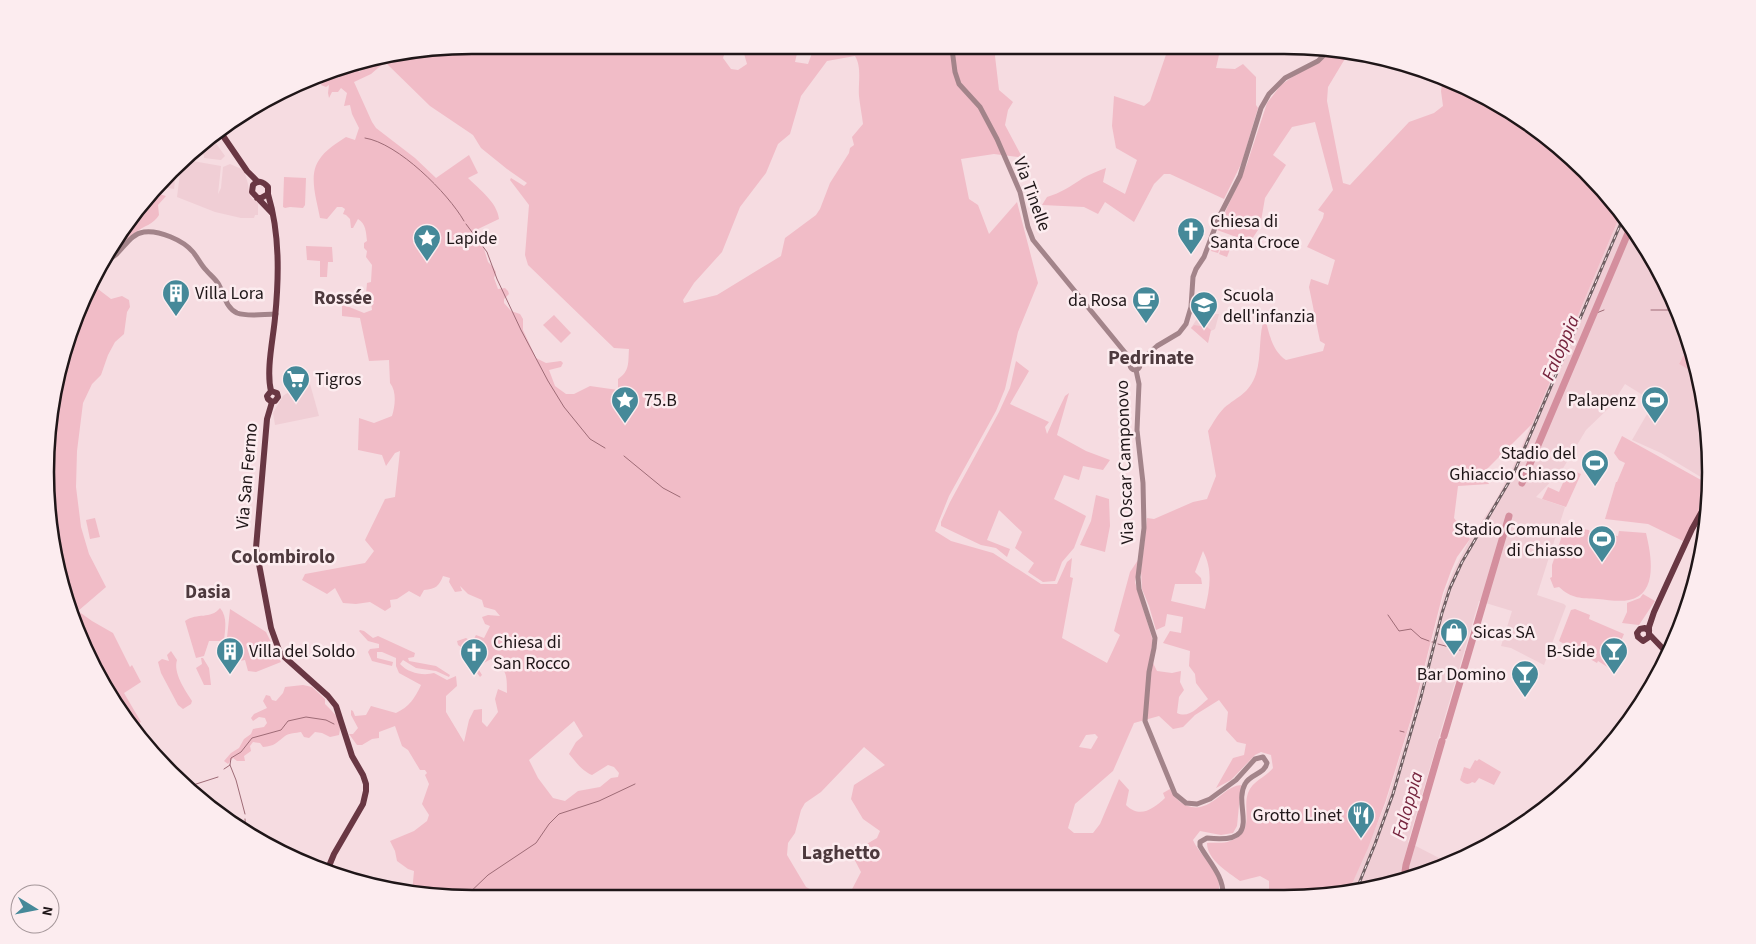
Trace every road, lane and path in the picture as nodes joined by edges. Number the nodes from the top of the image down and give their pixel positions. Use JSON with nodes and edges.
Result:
{"nodes":[{"id":1,"x":953,"y":54,"type":"edge"},
{"id":2,"x":1323,"y":56,"type":"edge"},
{"id":3,"x":223,"y":136,"type":"edge"},
{"id":4,"x":247,"y":171,"type":"junction"},
{"id":5,"x":258,"y":182,"type":"junction"},
{"id":6,"x":252,"y":189,"type":"junction"},
{"id":7,"x":268,"y":194,"type":"junction"},
{"id":8,"x":257,"y":198,"type":"junction"},
{"id":9,"x":272,"y":214,"type":"junction"},
{"id":10,"x":113,"y":258,"type":"edge"},
{"id":11,"x":276,"y":314,"type":"junction"},
{"id":12,"x":1132,"y":361,"type":"junction"},
{"id":13,"x":1139,"y":362,"type":"junction"},
{"id":14,"x":1136,"y":370,"type":"junction"},
{"id":15,"x":1700,"y":515,"type":"edge"},
{"id":16,"x":1654,"y":612,"type":"junction"},
{"id":17,"x":1640,"y":629,"type":"junction"},
{"id":18,"x":1648,"y":635,"type":"junction"},
{"id":19,"x":1663,"y":649,"type":"edge"},
{"id":20,"x":330,"y":865,"type":"edge"},
{"id":21,"x":1223,"y":890,"type":"edge"}],
"edges":[{"from":1,"to":12,"type":"street","name":"Via Tinelle"},
{"from":2,"to":13,"type":"street"},
{"from":3,"to":4,"type":"main road"},
{"from":4,"to":5,"type":"main road"},
{"from":4,"to":6,"type":"main road"},
{"from":5,"to":6,"type":"main road"},
{"from":5,"to":7,"type":"main road"},
{"from":6,"to":8,"type":"main road"},
{"from":7,"to":8,"type":"main road"},
{"from":7,"to":9,"type":"main road","name":"Via San Fermo"},
{"from":8,"to":9,"type":"main road"},
{"from":9,"to":11,"type":"main road","name":"Via San Fermo"},
{"from":10,"to":11,"type":"street"},
{"from":11,"to":20,"type":"main road","name":"Via San Fermo"},
{"from":12,"to":13,"type":"street"},
{"from":12,"to":14,"type":"street"},
{"from":13,"to":14,"type":"street"},
{"from":14,"to":21,"type":"street","name":"Via Oscar Camponovo"},
{"from":15,"to":16,"type":"main road"},
{"from":16,"to":17,"type":"main road"},
{"from":16,"to":18,"type":"main road"},
{"from":17,"to":18,"type":"main road"},
{"from":17,"to":18,"type":"main road"},
{"from":18,"to":19,"type":"main road"}]}
